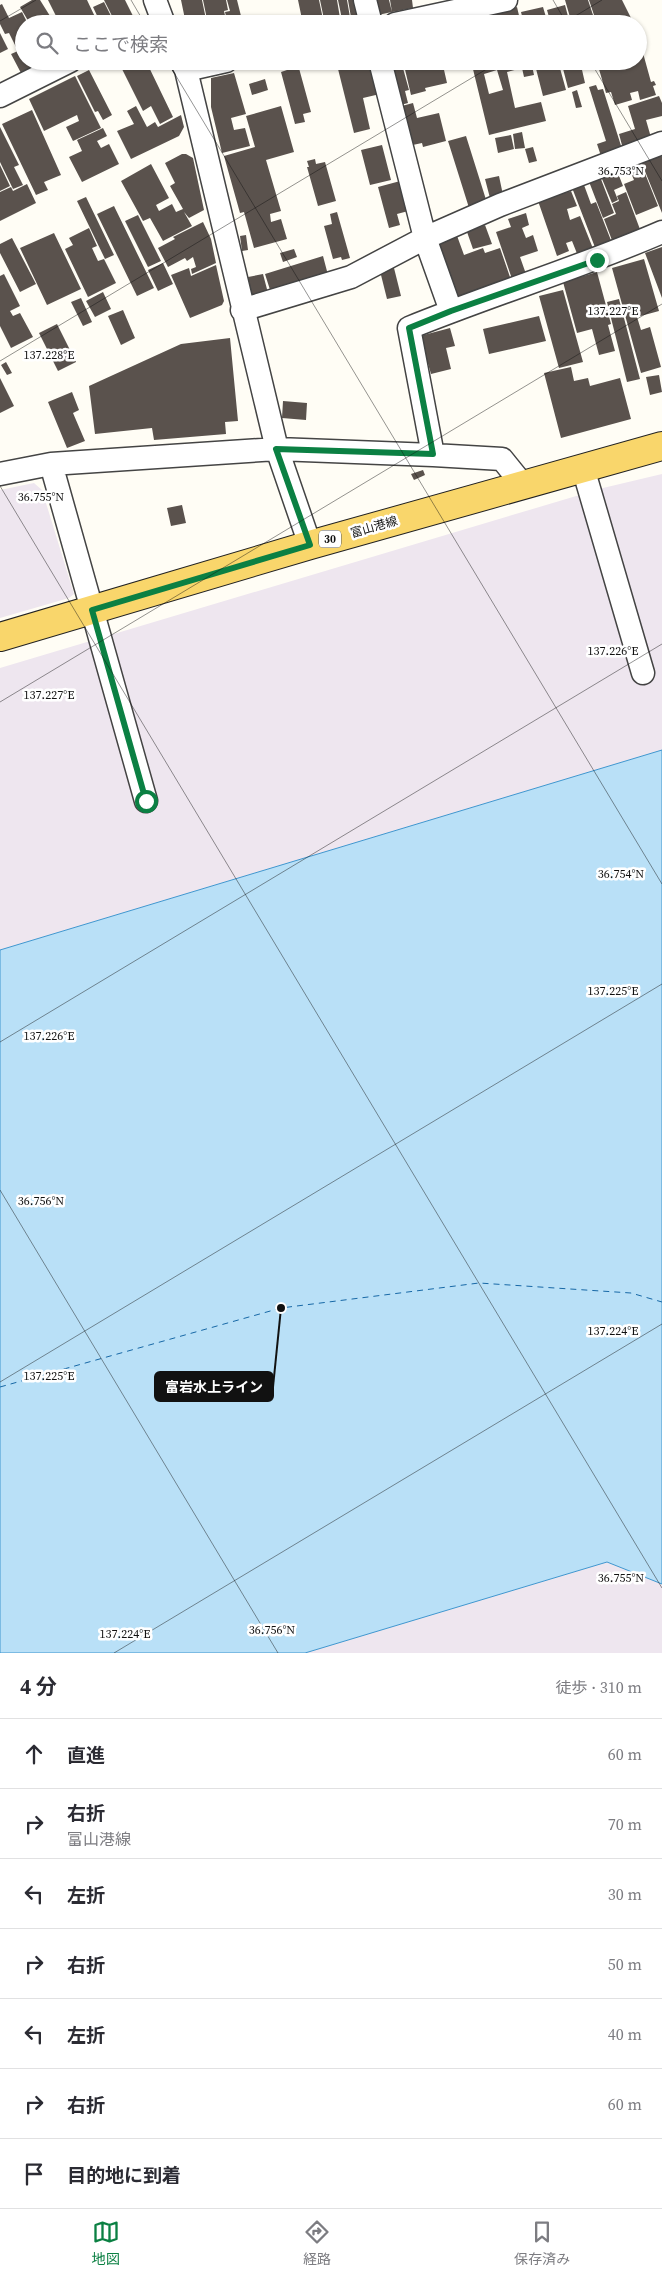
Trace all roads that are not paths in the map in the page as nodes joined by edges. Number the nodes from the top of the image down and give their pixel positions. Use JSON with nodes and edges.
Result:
{"nodes":[{"id":1,"x":365,"y":0,"type":"edge"},
{"id":2,"x":495,"y":1,"type":"edge"},
{"id":3,"x":369,"y":15,"type":"edge"},
{"id":4,"x":434,"y":15,"type":"edge"},
{"id":5,"x":52,"y":70,"type":"edge"},
{"id":6,"x":184,"y":70,"type":"edge"},
{"id":7,"x":382,"y":70,"type":"edge"},
{"id":8,"x":0,"y":96,"type":"edge"},
{"id":9,"x":662,"y":143,"type":"edge"},
{"id":10,"x":662,"y":232,"type":"edge"},
{"id":11,"x":425,"y":238,"type":"junction"},
{"id":12,"x":242,"y":310,"type":"junction"},
{"id":13,"x":451,"y":311,"type":"junction"},
{"id":14,"x":662,"y":446,"type":"edge"},
{"id":15,"x":276,"y":449,"type":"junction"},
{"id":16,"x":433,"y":454,"type":"junction"},
{"id":17,"x":51,"y":464,"type":"junction"},
{"id":18,"x":583,"y":468,"type":"junction"},
{"id":19,"x":0,"y":474,"type":"edge"},
{"id":20,"x":523,"y":485,"type":"junction"},
{"id":21,"x":310,"y":545,"type":"junction"},
{"id":22,"x":92,"y":610,"type":"junction"},
{"id":23,"x":0,"y":637,"type":"edge"},
{"id":24,"x":643,"y":673,"type":"dead end"},
{"id":25,"x":146,"y":801,"type":"dead end"}],
"edges":[{"from":1,"to":3,"type":"street"},
{"from":2,"to":4,"type":"street"},
{"from":5,"to":8,"type":"street"},
{"from":6,"to":12,"type":"street"},
{"from":7,"to":11,"type":"street"},
{"from":9,"to":11,"type":"street"},
{"from":10,"to":13,"type":"street"},
{"from":11,"to":12,"type":"street"},
{"from":11,"to":13,"type":"street"},
{"from":12,"to":15,"type":"street"},
{"from":13,"to":16,"type":"street"},
{"from":14,"to":18,"type":"main road","name":"富山港線","number":"30"},
{"from":15,"to":16,"type":"street"},
{"from":15,"to":17,"type":"street"},
{"from":15,"to":21,"type":"street"},
{"from":16,"to":20,"type":"street"},
{"from":17,"to":19,"type":"street"},
{"from":17,"to":22,"type":"street"},
{"from":18,"to":20,"type":"main road","name":"富山港線","number":"30"},
{"from":18,"to":24,"type":"street"},
{"from":20,"to":21,"type":"main road","name":"富山港線","number":"30"},
{"from":21,"to":22,"type":"main road","name":"富山港線","number":"30"},
{"from":22,"to":23,"type":"main road","name":"富山港線","number":"30"},
{"from":22,"to":25,"type":"street"}]}
